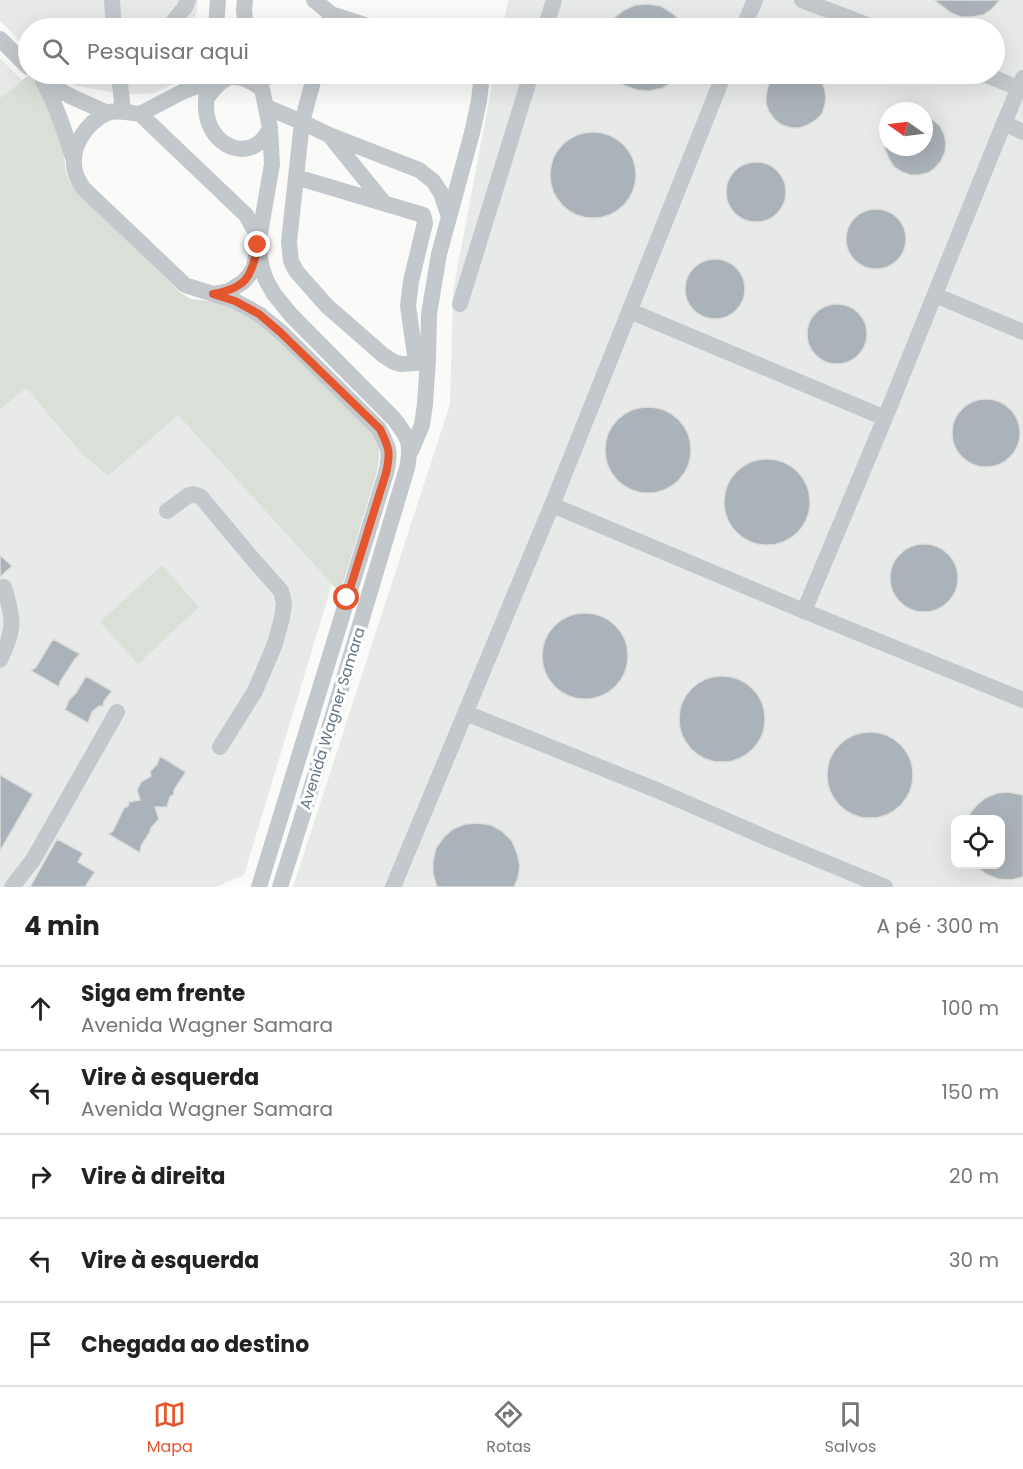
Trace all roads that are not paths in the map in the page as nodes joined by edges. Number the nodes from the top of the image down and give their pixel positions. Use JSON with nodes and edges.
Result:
{"nodes":[{"id":1,"x":112,"y":0,"type":"edge"},
{"id":2,"x":188,"y":0,"type":"edge"},
{"id":3,"x":218,"y":0,"type":"edge"},
{"id":4,"x":245,"y":0,"type":"edge"},
{"id":5,"x":314,"y":0,"type":"edge"},
{"id":6,"x":554,"y":0,"type":"edge"},
{"id":7,"x":755,"y":0,"type":"edge"},
{"id":8,"x":802,"y":0,"type":"edge"},
{"id":9,"x":113,"y":18,"type":"edge"},
{"id":10,"x":176,"y":18,"type":"edge"},
{"id":11,"x":217,"y":18,"type":"edge"},
{"id":12,"x":244,"y":18,"type":"edge"},
{"id":13,"x":327,"y":18,"type":"edge"},
{"id":14,"x":548,"y":18,"type":"edge"},
{"id":15,"x":747,"y":18,"type":"edge"},
{"id":16,"x":849,"y":18,"type":"edge"},
{"id":17,"x":0,"y":39,"type":"edge"},
{"id":18,"x":18,"y":57,"type":"edge"},
{"id":19,"x":1005,"y":80,"type":"edge"},
{"id":20,"x":43,"y":84,"type":"edge"},
{"id":21,"x":51,"y":84,"type":"edge"},
{"id":22,"x":118,"y":84,"type":"edge"},
{"id":23,"x":261,"y":84,"type":"edge"},
{"id":24,"x":312,"y":84,"type":"edge"},
{"id":25,"x":481,"y":84,"type":"edge"},
{"id":26,"x":528,"y":84,"type":"edge"},
{"id":27,"x":720,"y":84,"type":"edge"},
{"id":28,"x":208,"y":85,"type":"edge"},
{"id":29,"x":1022,"y":85,"type":"edge"},
{"id":30,"x":266,"y":107,"type":"junction"},
{"id":31,"x":115,"y":112,"type":"junction"},
{"id":32,"x":140,"y":114,"type":"junction"},
{"id":33,"x":303,"y":122,"type":"junction"},
{"id":34,"x":1004,"y":123,"type":"junction"},
{"id":35,"x":270,"y":128,"type":"junction"},
{"id":36,"x":1023,"y":132,"type":"edge"},
{"id":37,"x":329,"y":135,"type":"junction"},
{"id":38,"x":74,"y":161,"type":"junction"},
{"id":39,"x":270,"y":176,"type":"junction"},
{"id":40,"x":296,"y":177,"type":"junction"},
{"id":41,"x":384,"y":203,"type":"junction"},
{"id":42,"x":449,"y":217,"type":"junction"},
{"id":43,"x":291,"y":219,"type":"junction"},
{"id":44,"x":258,"y":245,"type":"junction"},
{"id":45,"x":213,"y":294,"type":"junction"},
{"id":46,"x":935,"y":295,"type":"junction"},
{"id":47,"x":460,"y":304,"type":"dead end"},
{"id":48,"x":630,"y":311,"type":"junction"},
{"id":49,"x":1023,"y":332,"type":"edge"},
{"id":50,"x":422,"y":361,"type":"junction"},
{"id":51,"x":885,"y":418,"type":"junction"},
{"id":52,"x":411,"y":450,"type":"junction"},
{"id":53,"x":552,"y":505,"type":"junction"},
{"id":54,"x":167,"y":511,"type":"dead end"},
{"id":55,"x":3,"y":587,"type":"dead end"},
{"id":56,"x":804,"y":611,"type":"junction"},
{"id":57,"x":0,"y":660,"type":"edge"},
{"id":58,"x":1023,"y":700,"type":"edge"},
{"id":59,"x":117,"y":712,"type":"dead end"},
{"id":60,"x":466,"y":713,"type":"junction"},
{"id":61,"x":220,"y":747,"type":"dead end"},
{"id":62,"x":12,"y":887,"type":"edge"},
{"id":63,"x":259,"y":887,"type":"edge"},
{"id":64,"x":280,"y":887,"type":"edge"},
{"id":65,"x":393,"y":887,"type":"edge"},
{"id":66,"x":885,"y":887,"type":"edge"}],
"edges":[{"from":1,"to":9,"type":"street"},
{"from":2,"to":10,"type":"street"},
{"from":3,"to":11,"type":"street"},
{"from":4,"to":12,"type":"street"},
{"from":5,"to":13,"type":"street"},
{"from":6,"to":14,"type":"street"},
{"from":7,"to":15,"type":"street"},
{"from":8,"to":16,"type":"street"},
{"from":17,"to":18,"type":"street"},
{"from":19,"to":29,"type":"street"},
{"from":20,"to":38,"type":"street","name":"Avenida Wagner Samara"},
{"from":21,"to":31,"type":"street","name":"Avenida Wagner Samara"},
{"from":22,"to":31,"type":"street"},
{"from":23,"to":30,"type":"street"},
{"from":24,"to":33,"type":"street"},
{"from":25,"to":42,"type":"street"},
{"from":26,"to":47,"type":"street"},
{"from":27,"to":48,"type":"street"},
{"from":28,"to":32,"type":"street"},
{"from":28,"to":35,"type":"street"},
{"from":29,"to":34,"type":"street"},
{"from":30,"to":33,"type":"street"},
{"from":30,"to":35,"type":"street"},
{"from":31,"to":32,"type":"street","name":"Avenida Wagner Samara"},
{"from":31,"to":38,"type":"street"},
{"from":32,"to":44,"type":"street"},
{"from":33,"to":37,"type":"street"},
{"from":33,"to":40,"type":"street"},
{"from":34,"to":36,"type":"street"},
{"from":34,"to":46,"type":"street"},
{"from":35,"to":39,"type":"street"},
{"from":37,"to":41,"type":"street"},
{"from":37,"to":42,"type":"street"},
{"from":38,"to":45,"type":"street","name":"Avenida Wagner Samara"},
{"from":39,"to":43,"type":"street"},
{"from":39,"to":44,"type":"street"},
{"from":40,"to":41,"type":"street"},
{"from":40,"to":43,"type":"street"},
{"from":41,"to":50,"type":"street"},
{"from":42,"to":50,"type":"street"},
{"from":43,"to":50,"type":"street"},
{"from":44,"to":45,"type":"street"},
{"from":44,"to":52,"type":"street"},
{"from":45,"to":63,"type":"street","name":"Avenida Wagner Samara"},
{"from":46,"to":49,"type":"street"},
{"from":46,"to":51,"type":"street"},
{"from":48,"to":51,"type":"street"},
{"from":48,"to":53,"type":"street"},
{"from":50,"to":52,"type":"street","name":"Avenida Wagner Samara"},
{"from":51,"to":56,"type":"street"},
{"from":52,"to":64,"type":"street","name":"Avenida Wagner Samara"},
{"from":53,"to":56,"type":"street"},
{"from":53,"to":60,"type":"street"},
{"from":54,"to":61,"type":"street"},
{"from":55,"to":57,"type":"street"},
{"from":56,"to":58,"type":"street"},
{"from":59,"to":62,"type":"street"},
{"from":60,"to":65,"type":"street"},
{"from":60,"to":66,"type":"street"}]}
